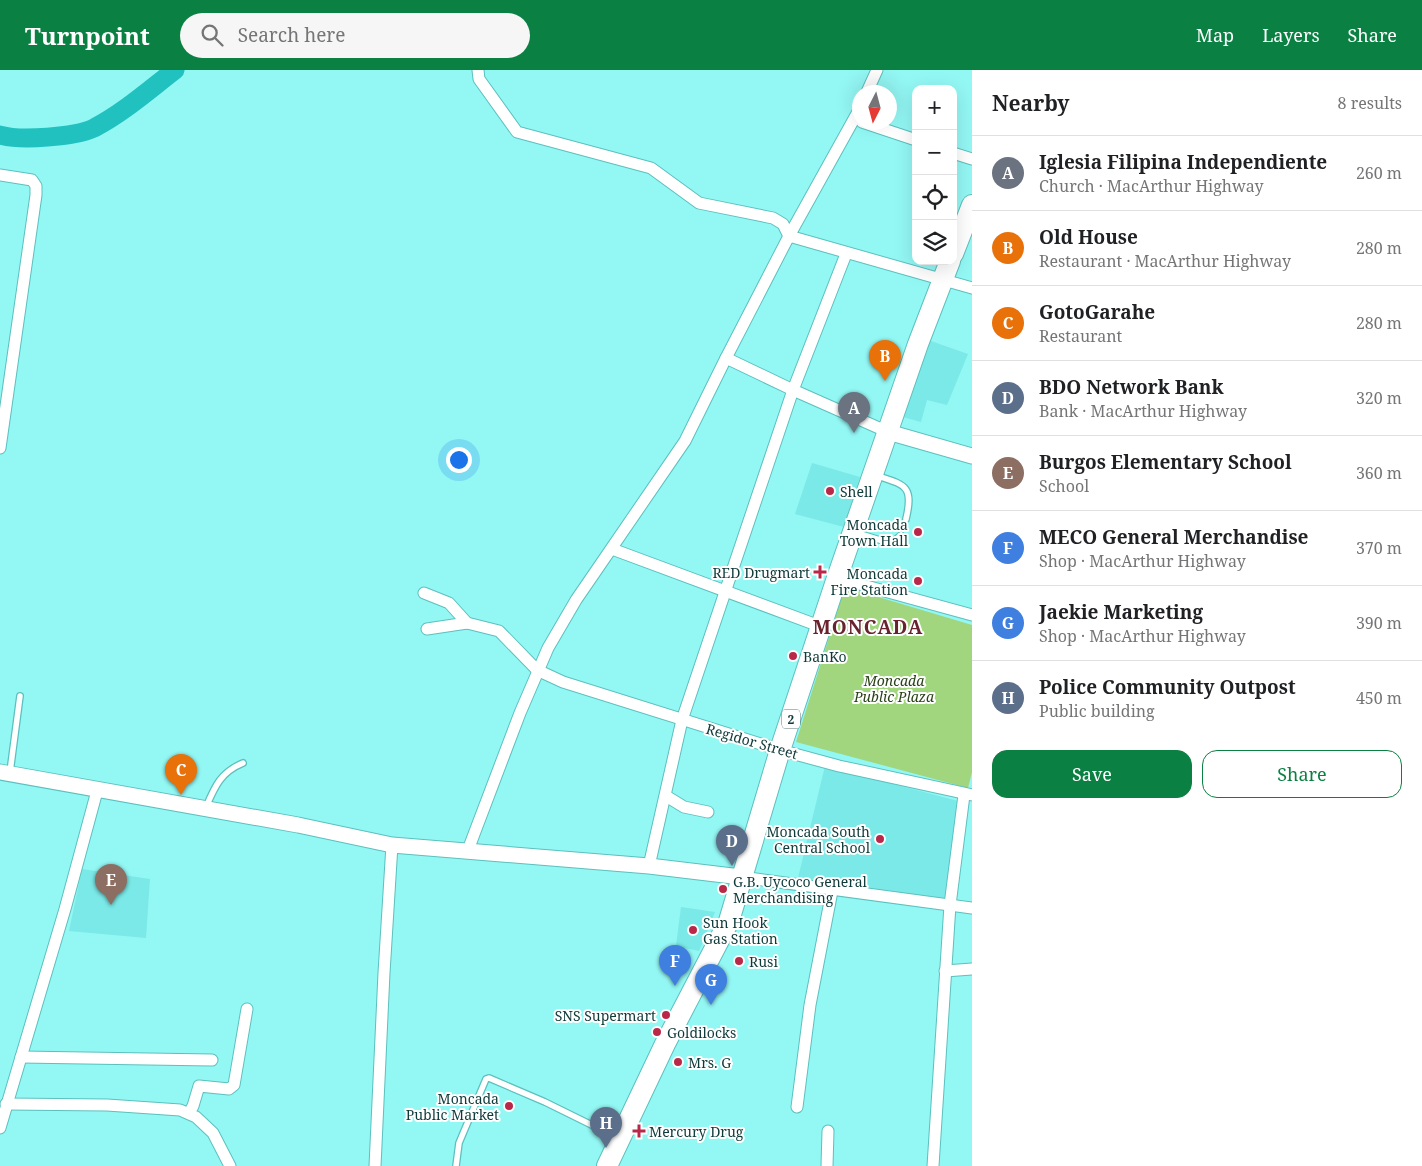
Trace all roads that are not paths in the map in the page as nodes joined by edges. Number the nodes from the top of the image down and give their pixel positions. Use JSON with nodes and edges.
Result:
{"nodes":[{"id":1,"x":478,"y":70,"type":"edge"},
{"id":2,"x":878,"y":70,"type":"edge"},
{"id":3,"x":870,"y":85,"type":"edge"},
{"id":4,"x":852,"y":130,"type":"edge"},
{"id":5,"x":890,"y":130,"type":"edge"},
{"id":6,"x":912,"y":138,"type":"edge"},
{"id":7,"x":957,"y":154,"type":"edge"},
{"id":8,"x":972,"y":159,"type":"edge"},
{"id":9,"x":0,"y":175,"type":"edge"},
{"id":10,"x":972,"y":205,"type":"edge"},
{"id":11,"x":789,"y":236,"type":"junction"},
{"id":12,"x":957,"y":244,"type":"edge"},
{"id":13,"x":846,"y":254,"type":"junction"},
{"id":14,"x":949,"y":265,"type":"edge"},
{"id":15,"x":943,"y":280,"type":"junction"},
{"id":16,"x":972,"y":288,"type":"edge"},
{"id":17,"x":726,"y":358,"type":"junction"},
{"id":18,"x":793,"y":390,"type":"junction"},
{"id":19,"x":2,"y":411,"type":"edge"},
{"id":20,"x":888,"y":432,"type":"junction"},
{"id":21,"x":0,"y":448,"type":"edge"},
{"id":22,"x":972,"y":456,"type":"edge"},
{"id":23,"x":873,"y":474,"type":"junction"},
{"id":24,"x":906,"y":519,"type":"dead end"},
{"id":25,"x":853,"y":532,"type":"junction"},
{"id":26,"x":900,"y":535,"type":"dead end"},
{"id":27,"x":612,"y":549,"type":"junction"},
{"id":28,"x":837,"y":578,"type":"junction"},
{"id":29,"x":724,"y":590,"type":"junction"},
{"id":30,"x":424,"y":593,"type":"dead end"},
{"id":31,"x":972,"y":616,"type":"edge"},
{"id":32,"x":467,"y":623,"type":"junction"},
{"id":33,"x":822,"y":627,"type":"junction"},
{"id":34,"x":427,"y":629,"type":"dead end"},
{"id":35,"x":537,"y":670,"type":"junction"},
{"id":36,"x":20,"y":696,"type":"dead end"},
{"id":37,"x":682,"y":720,"type":"junction"},
{"id":38,"x":780,"y":750,"type":"junction"},
{"id":39,"x":243,"y":763,"type":"dead end"},
{"id":40,"x":5,"y":773,"type":"edge"},
{"id":41,"x":97,"y":791,"type":"junction"},
{"id":42,"x":968,"y":795,"type":"edge"},
{"id":43,"x":666,"y":796,"type":"junction"},
{"id":44,"x":205,"y":809,"type":"junction"},
{"id":45,"x":708,"y":812,"type":"dead end"},
{"id":46,"x":392,"y":845,"type":"junction"},
{"id":47,"x":468,"y":850,"type":"junction"},
{"id":48,"x":649,"y":866,"type":"junction"},
{"id":49,"x":741,"y":878,"type":"junction"},
{"id":50,"x":832,"y":891,"type":"junction"},
{"id":51,"x":950,"y":905,"type":"junction"},
{"id":52,"x":972,"y":908,"type":"edge"},
{"id":53,"x":972,"y":969,"type":"edge"},
{"id":54,"x":946,"y":971,"type":"junction"},
{"id":55,"x":247,"y":1009,"type":"dead end"},
{"id":56,"x":21,"y":1057,"type":"junction"},
{"id":57,"x":212,"y":1060,"type":"dead end"},
{"id":58,"x":6,"y":1104,"type":"junction"},
{"id":59,"x":797,"y":1107,"type":"dead end"},
{"id":60,"x":189,"y":1113,"type":"junction"},
{"id":61,"x":0,"y":1128,"type":"edge"},
{"id":62,"x":828,"y":1131,"type":"dead end"},
{"id":63,"x":620,"y":1139,"type":"junction"},
{"id":64,"x":230,"y":1166,"type":"edge"},
{"id":65,"x":375,"y":1166,"type":"edge"},
{"id":66,"x":456,"y":1166,"type":"edge"},
{"id":67,"x":607,"y":1166,"type":"edge"},
{"id":68,"x":826,"y":1166,"type":"edge"},
{"id":69,"x":933,"y":1166,"type":"edge"}],
"edges":[{"from":1,"to":11,"type":"street"},
{"from":2,"to":3,"type":"street"},
{"from":4,"to":11,"type":"street"},
{"from":5,"to":6,"type":"street"},
{"from":7,"to":8,"type":"street"},
{"from":9,"to":19,"type":"street"},
{"from":10,"to":12,"type":"highway"},
{"from":11,"to":13,"type":"street"},
{"from":11,"to":17,"type":"street"},
{"from":13,"to":15,"type":"street"},
{"from":13,"to":18,"type":"street"},
{"from":14,"to":15,"type":"highway","number":"2"},
{"from":15,"to":16,"type":"street"},
{"from":15,"to":20,"type":"highway","number":"2"},
{"from":17,"to":18,"type":"street"},
{"from":17,"to":27,"type":"street"},
{"from":18,"to":20,"type":"street"},
{"from":18,"to":29,"type":"street"},
{"from":19,"to":21,"type":"street"},
{"from":20,"to":22,"type":"street"},
{"from":20,"to":23,"type":"highway","number":"2"},
{"from":23,"to":24,"type":"lane"},
{"from":23,"to":25,"type":"highway","number":"2"},
{"from":25,"to":26,"type":"lane"},
{"from":25,"to":28,"type":"highway","number":"2"},
{"from":27,"to":29,"type":"street"},
{"from":27,"to":35,"type":"street"},
{"from":28,"to":31,"type":"street"},
{"from":28,"to":33,"type":"highway","number":"2"},
{"from":29,"to":33,"type":"street"},
{"from":29,"to":37,"type":"street"},
{"from":30,"to":32,"type":"street"},
{"from":32,"to":34,"type":"street"},
{"from":32,"to":35,"type":"street"},
{"from":33,"to":38,"type":"highway","number":"2"},
{"from":35,"to":37,"type":"street","name":"Regidor Street"},
{"from":35,"to":47,"type":"street"},
{"from":36,"to":40,"type":"lane"},
{"from":37,"to":38,"type":"street","name":"Regidor Street"},
{"from":37,"to":43,"type":"street"},
{"from":38,"to":42,"type":"street","name":"Regidor Street"},
{"from":38,"to":49,"type":"highway","number":"2"},
{"from":39,"to":44,"type":"lane"},
{"from":40,"to":41,"type":"street"},
{"from":41,"to":44,"type":"street"},
{"from":41,"to":56,"type":"street"},
{"from":42,"to":51,"type":"street"},
{"from":43,"to":45,"type":"street"},
{"from":43,"to":48,"type":"street"},
{"from":44,"to":46,"type":"street"},
{"from":46,"to":47,"type":"street"},
{"from":46,"to":65,"type":"street"},
{"from":47,"to":48,"type":"street"},
{"from":48,"to":49,"type":"street"},
{"from":49,"to":50,"type":"street"},
{"from":49,"to":63,"type":"highway","number":"2"},
{"from":50,"to":51,"type":"street"},
{"from":50,"to":59,"type":"street"},
{"from":51,"to":52,"type":"street"},
{"from":51,"to":54,"type":"street"},
{"from":53,"to":54,"type":"street"},
{"from":54,"to":69,"type":"street"},
{"from":55,"to":60,"type":"street"},
{"from":56,"to":57,"type":"street"},
{"from":56,"to":58,"type":"street"},
{"from":58,"to":60,"type":"street"},
{"from":58,"to":61,"type":"street"},
{"from":60,"to":64,"type":"street"},
{"from":62,"to":68,"type":"street"},
{"from":63,"to":66,"type":"lane"},
{"from":63,"to":67,"type":"highway","number":"2"}]}
